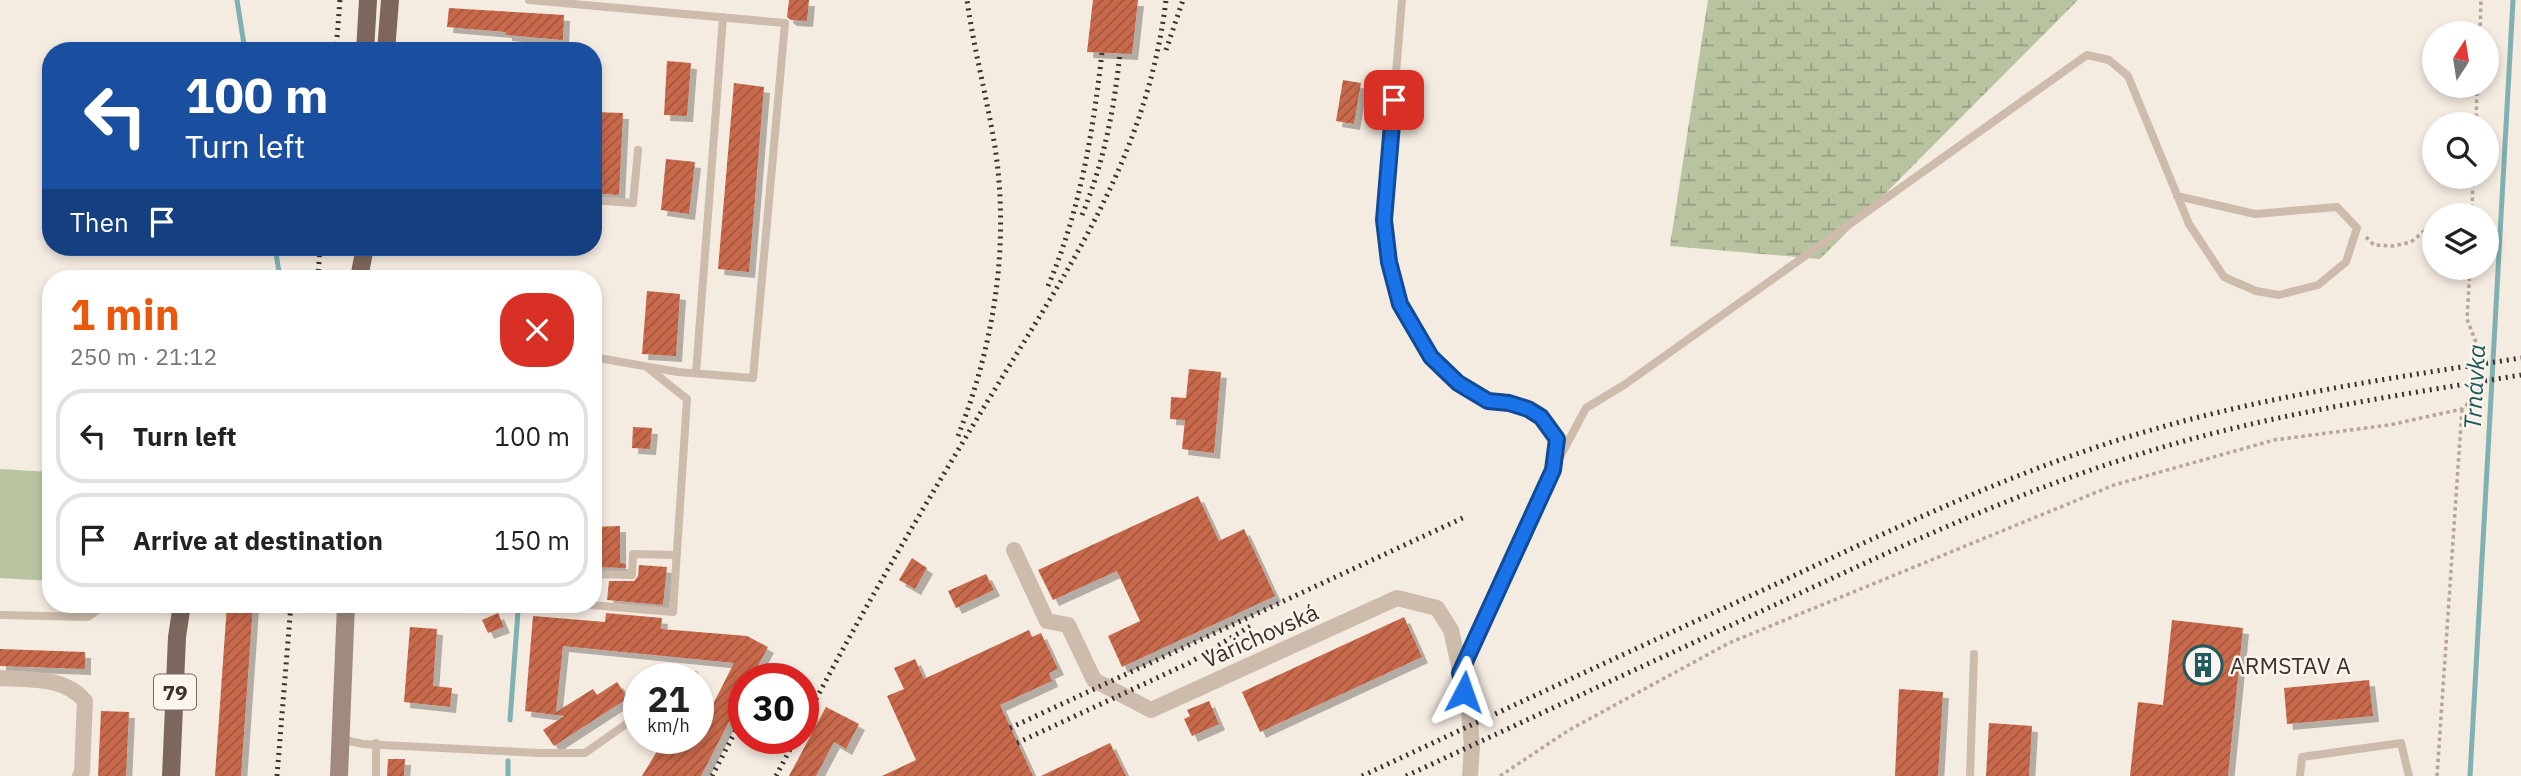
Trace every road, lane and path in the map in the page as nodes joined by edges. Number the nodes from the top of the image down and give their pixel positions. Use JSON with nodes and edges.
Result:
{"nodes":[{"id":1,"x":368,"y":0,"type":"edge"},
{"id":2,"x":390,"y":0,"type":"edge"},
{"id":3,"x":528,"y":0,"type":"edge"},
{"id":4,"x":1402,"y":0,"type":"edge"},
{"id":5,"x":2481,"y":0,"type":"edge"},
{"id":6,"x":723,"y":17,"type":"junction"},
{"id":7,"x":2480,"y":21,"type":"edge"},
{"id":8,"x":366,"y":42,"type":"edge"},
{"id":9,"x":387,"y":42,"type":"edge"},
{"id":10,"x":638,"y":150,"type":"dead end"},
{"id":11,"x":2177,"y":196,"type":"junction"},
{"id":12,"x":602,"y":201,"type":"edge"},
{"id":13,"x":2357,"y":228,"type":"junction"},
{"id":14,"x":2422,"y":233,"type":"edge"},
{"id":15,"x":2469,"y":280,"type":"edge"},
{"id":16,"x":602,"y":359,"type":"edge"},
{"id":17,"x":647,"y":367,"type":"junction"},
{"id":18,"x":696,"y":373,"type":"junction"},
{"id":19,"x":2462,"y":409,"type":"junction"},
{"id":20,"x":1553,"y":470,"type":"junction"},
{"id":21,"x":1014,"y":550,"type":"dead end"},
{"id":22,"x":677,"y":555,"type":"junction"},
{"id":23,"x":602,"y":574,"type":"edge"},
{"id":24,"x":602,"y":605,"type":"edge"},
{"id":25,"x":94,"y":613,"type":"edge"},
{"id":26,"x":181,"y":613,"type":"edge"},
{"id":27,"x":346,"y":613,"type":"edge"},
{"id":28,"x":0,"y":615,"type":"edge"},
{"id":29,"x":1974,"y":654,"type":"dead end"},
{"id":30,"x":1460,"y":673,"type":"junction"},
{"id":31,"x":0,"y":678,"type":"edge"},
{"id":32,"x":623,"y":726,"type":"edge"},
{"id":33,"x":341,"y":739,"type":"junction"},
{"id":34,"x":376,"y":743,"type":"junction"},
{"id":35,"x":80,"y":776,"type":"edge"},
{"id":36,"x":171,"y":776,"type":"edge"},
{"id":37,"x":340,"y":776,"type":"edge"},
{"id":38,"x":376,"y":776,"type":"edge"},
{"id":39,"x":1470,"y":776,"type":"edge"},
{"id":40,"x":1500,"y":776,"type":"edge"},
{"id":41,"x":1970,"y":776,"type":"edge"},
{"id":42,"x":2300,"y":776,"type":"edge"},
{"id":43,"x":2409,"y":776,"type":"edge"},
{"id":44,"x":2437,"y":776,"type":"edge"}],
"edges":[{"from":1,"to":8,"type":"main road"},
{"from":2,"to":9,"type":"main road"},
{"from":3,"to":6,"type":"lane"},
{"from":4,"to":20,"type":"lane"},
{"from":5,"to":7,"type":"path"},
{"from":6,"to":18,"type":"lane"},
{"from":6,"to":18,"type":"lane"},
{"from":10,"to":12,"type":"lane"},
{"from":11,"to":13,"type":"lane"},
{"from":11,"to":13,"type":"lane"},
{"from":11,"to":20,"type":"lane"},
{"from":13,"to":14,"type":"path"},
{"from":15,"to":19,"type":"path"},
{"from":16,"to":17,"type":"lane"},
{"from":17,"to":18,"type":"lane"},
{"from":17,"to":22,"type":"lane"},
{"from":19,"to":40,"type":"path"},
{"from":19,"to":44,"type":"path"},
{"from":20,"to":30,"type":"lane"},
{"from":21,"to":30,"type":"street","name":"Varichovská"},
{"from":22,"to":23,"type":"lane"},
{"from":22,"to":24,"type":"lane"},
{"from":25,"to":28,"type":"lane"},
{"from":26,"to":36,"type":"main road","number":"79"},
{"from":27,"to":33,"type":"street"},
{"from":29,"to":41,"type":"lane"},
{"from":30,"to":39,"type":"street","name":"Varichovská"},
{"from":31,"to":35,"type":"street"},
{"from":32,"to":34,"type":"lane"},
{"from":33,"to":34,"type":"lane"},
{"from":33,"to":37,"type":"street"},
{"from":34,"to":38,"type":"lane"},
{"from":42,"to":43,"type":"lane"}]}
